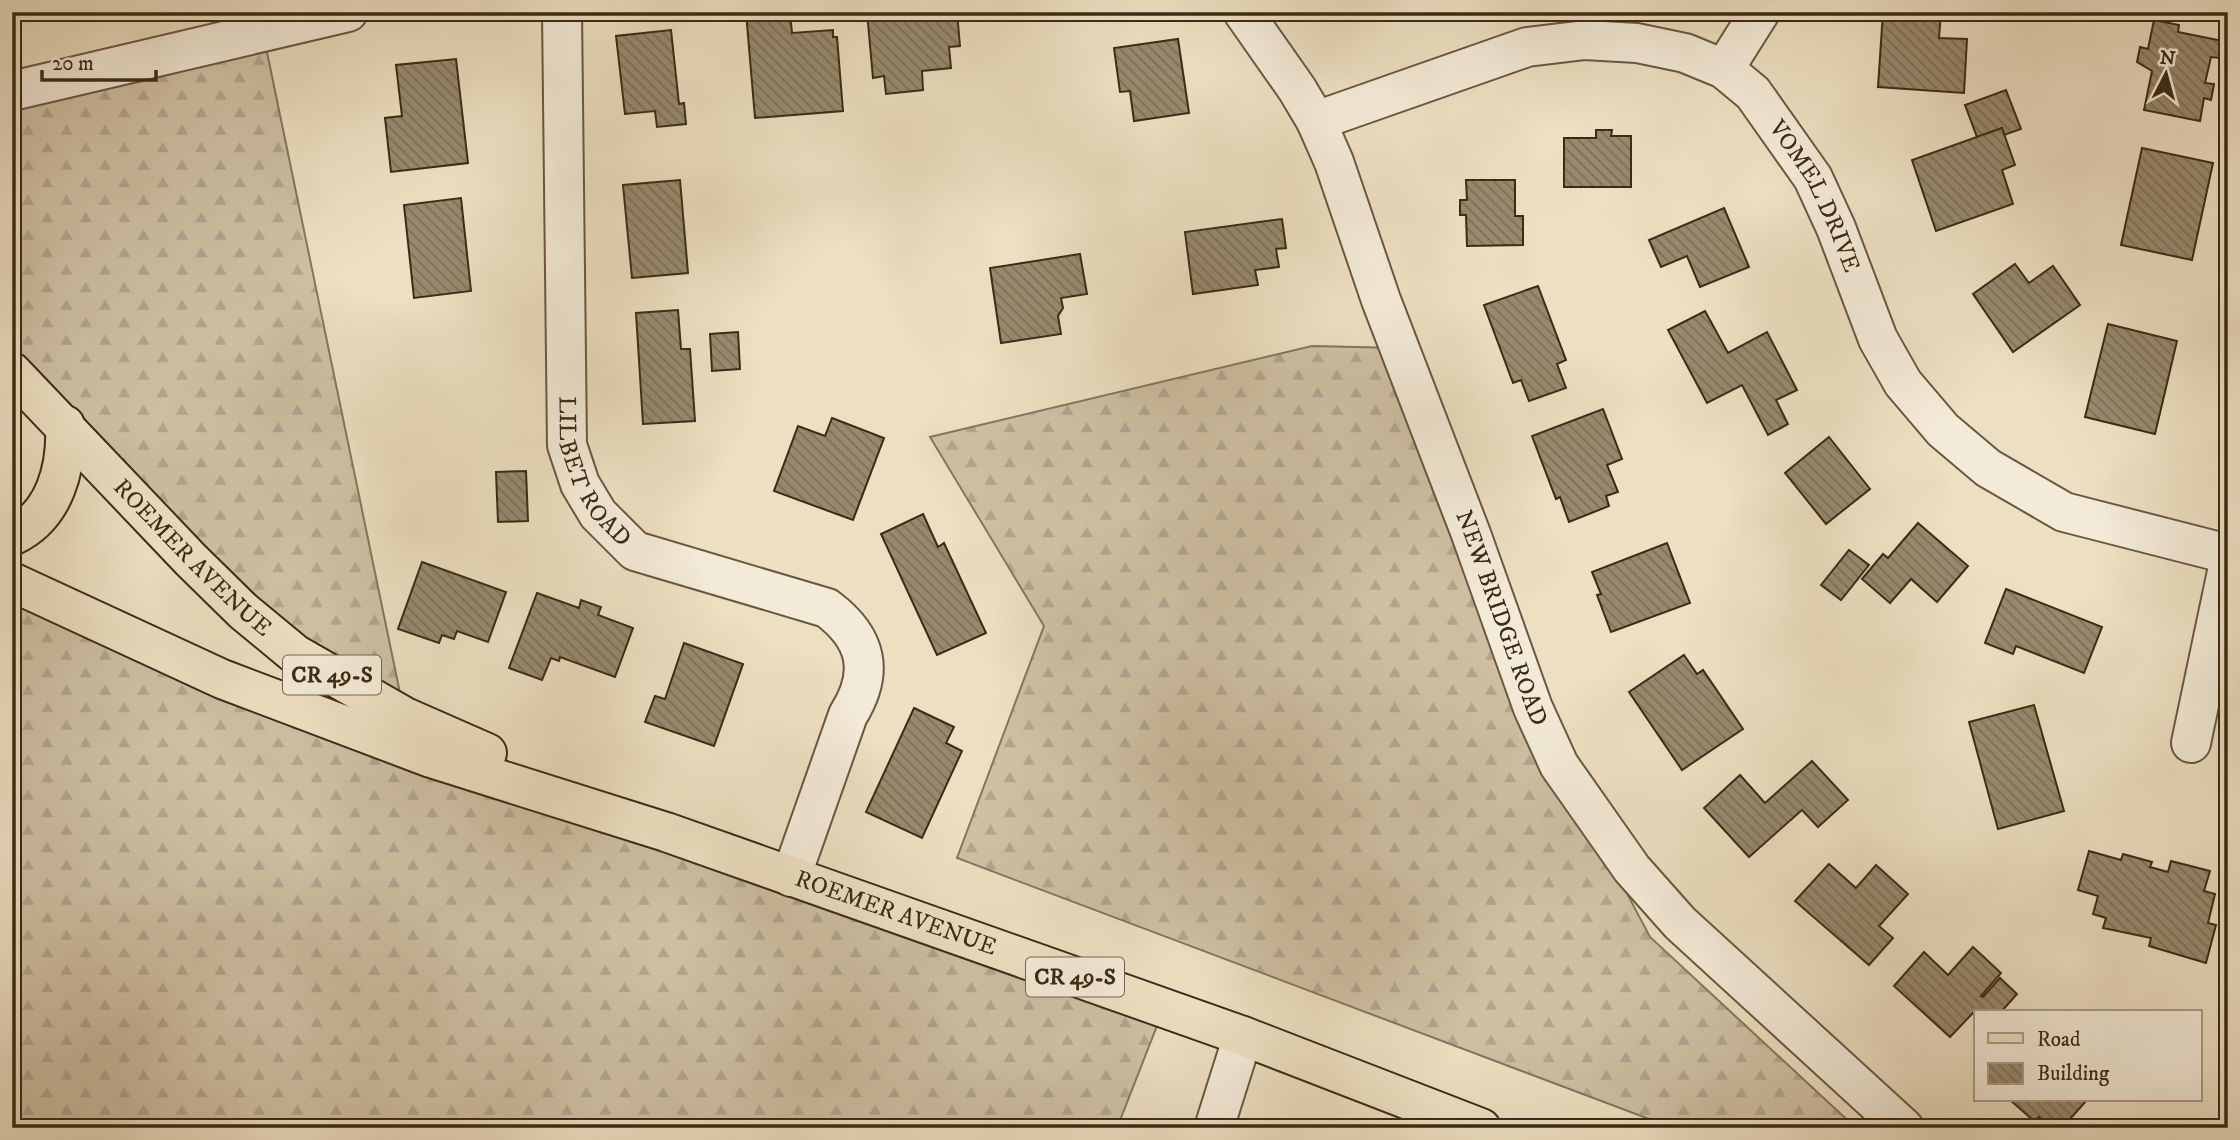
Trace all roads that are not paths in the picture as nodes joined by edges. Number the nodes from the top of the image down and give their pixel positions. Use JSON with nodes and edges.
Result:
{"nodes":[{"id":1,"x":348,"y":12,"type":"edge"},
{"id":2,"x":562,"y":12,"type":"edge"},
{"id":3,"x":1243,"y":12,"type":"edge"},
{"id":4,"x":1760,"y":12,"type":"edge"},
{"id":5,"x":261,"y":23,"type":"edge"},
{"id":6,"x":1724,"y":69,"type":"junction"},
{"id":7,"x":12,"y":91,"type":"edge"},
{"id":8,"x":1316,"y":121,"type":"junction"},
{"id":9,"x":12,"y":372,"type":"edge"},
{"id":10,"x":65,"y":425,"type":"junction"},
{"id":11,"x":12,"y":536,"type":"edge"},
{"id":12,"x":2228,"y":554,"type":"edge"},
{"id":13,"x":2228,"y":567,"type":"edge"},
{"id":14,"x":12,"y":582,"type":"edge"},
{"id":15,"x":2191,"y":744,"type":"dead end"},
{"id":16,"x":666,"y":832,"type":"junction"},
{"id":17,"x":791,"y":877,"type":"junction"},
{"id":18,"x":1243,"y":1036,"type":"junction"},
{"id":19,"x":1214,"y":1128,"type":"edge"},
{"id":20,"x":1481,"y":1128,"type":"edge"},
{"id":21,"x":1904,"y":1128,"type":"edge"}],
"edges":[{"from":1,"to":5,"type":"street"},
{"from":2,"to":17,"type":"street","name":"LILBET ROAD"},
{"from":3,"to":8,"type":"street","name":"NEW BRIDGE ROAD"},
{"from":4,"to":6,"type":"street"},
{"from":5,"to":7,"type":"street"},
{"from":6,"to":8,"type":"street","name":"VOMEL DRIVE"},
{"from":6,"to":12,"type":"street","name":"VOMEL DRIVE"},
{"from":8,"to":21,"type":"street","name":"NEW BRIDGE ROAD"},
{"from":9,"to":10,"type":"main road","name":"ROEMER AVENUE"},
{"from":10,"to":11,"type":"main road"},
{"from":10,"to":16,"type":"main road","name":"ROEMER AVENUE","number":"CR 49-S"},
{"from":13,"to":15,"type":"street"},
{"from":14,"to":16,"type":"main road","name":"ROEMER AVENUE","number":"CR 49-S"},
{"from":16,"to":17,"type":"main road","name":"ROEMER AVENUE","number":"CR 49-S"},
{"from":17,"to":18,"type":"main road","name":"ROEMER AVENUE","number":"CR 49-S"},
{"from":18,"to":19,"type":"street"},
{"from":18,"to":20,"type":"main road","name":"ROEMER AVENUE","number":"CR 49-S"}]}
